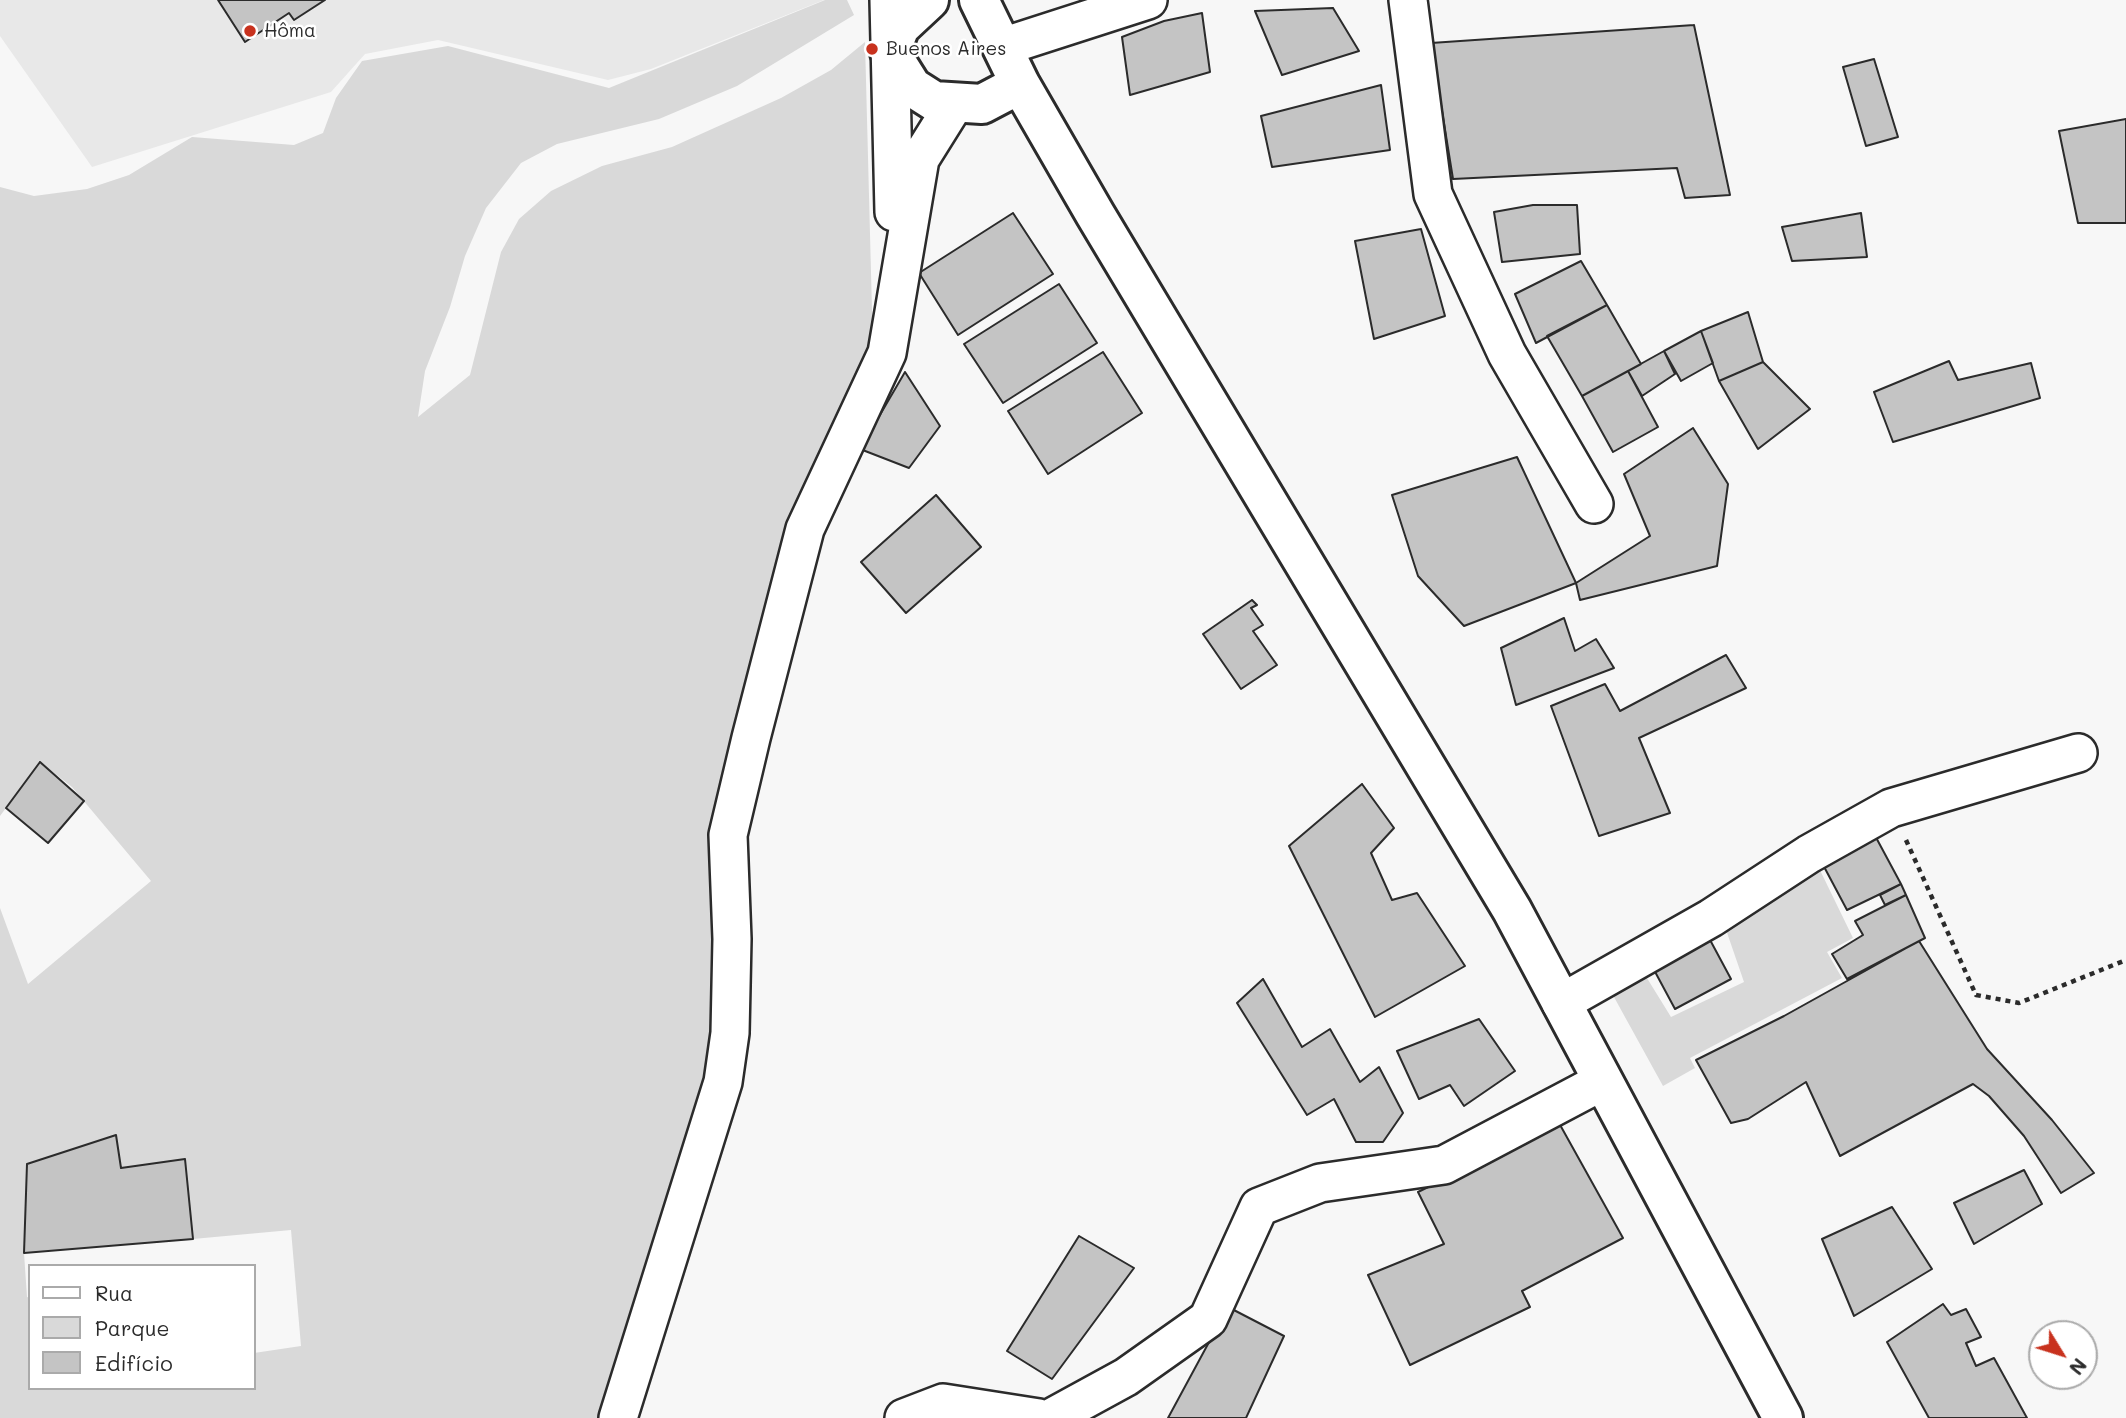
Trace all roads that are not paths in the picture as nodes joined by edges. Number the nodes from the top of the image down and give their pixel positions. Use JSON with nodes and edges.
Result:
{"nodes":[{"id":1,"x":889,"y":0,"type":"edge"},
{"id":2,"x":929,"y":0,"type":"edge"},
{"id":3,"x":953,"y":0,"type":"edge"},
{"id":4,"x":979,"y":0,"type":"edge"},
{"id":5,"x":1148,"y":0,"type":"edge"},
{"id":6,"x":1408,"y":0,"type":"edge"},
{"id":7,"x":1002,"y":47,"type":"junction"},
{"id":8,"x":890,"y":52,"type":"junction"},
{"id":9,"x":1020,"y":83,"type":"junction"},
{"id":10,"x":955,"y":103,"type":"junction"},
{"id":11,"x":895,"y":288,"type":"junction"},
{"id":12,"x":1594,"y":505,"type":"dead end"},
{"id":13,"x":2078,"y":753,"type":"dead end"},
{"id":14,"x":1561,"y":1003,"type":"junction"},
{"id":15,"x":1603,"y":1081,"type":"junction"},
{"id":16,"x":618,"y":1418,"type":"edge"},
{"id":17,"x":904,"y":1418,"type":"edge"},
{"id":18,"x":1038,"y":1418,"type":"edge"},
{"id":19,"x":1051,"y":1418,"type":"edge"},
{"id":20,"x":1783,"y":1418,"type":"edge"}],
"edges":[{"from":1,"to":8,"type":"street"},
{"from":2,"to":8,"type":"main road"},
{"from":3,"to":9,"type":"main road"},
{"from":4,"to":7,"type":"main road"},
{"from":5,"to":7,"type":"street"},
{"from":6,"to":12,"type":"street"},
{"from":7,"to":9,"type":"main road"},
{"from":8,"to":10,"type":"main road"},
{"from":8,"to":11,"type":"street"},
{"from":9,"to":10,"type":"main road"},
{"from":9,"to":14,"type":"main road"},
{"from":10,"to":11,"type":"street"},
{"from":11,"to":16,"type":"street"},
{"from":13,"to":14,"type":"street"},
{"from":14,"to":15,"type":"main road"},
{"from":15,"to":19,"type":"street"},
{"from":15,"to":20,"type":"main road"},
{"from":17,"to":18,"type":"street"}]}
